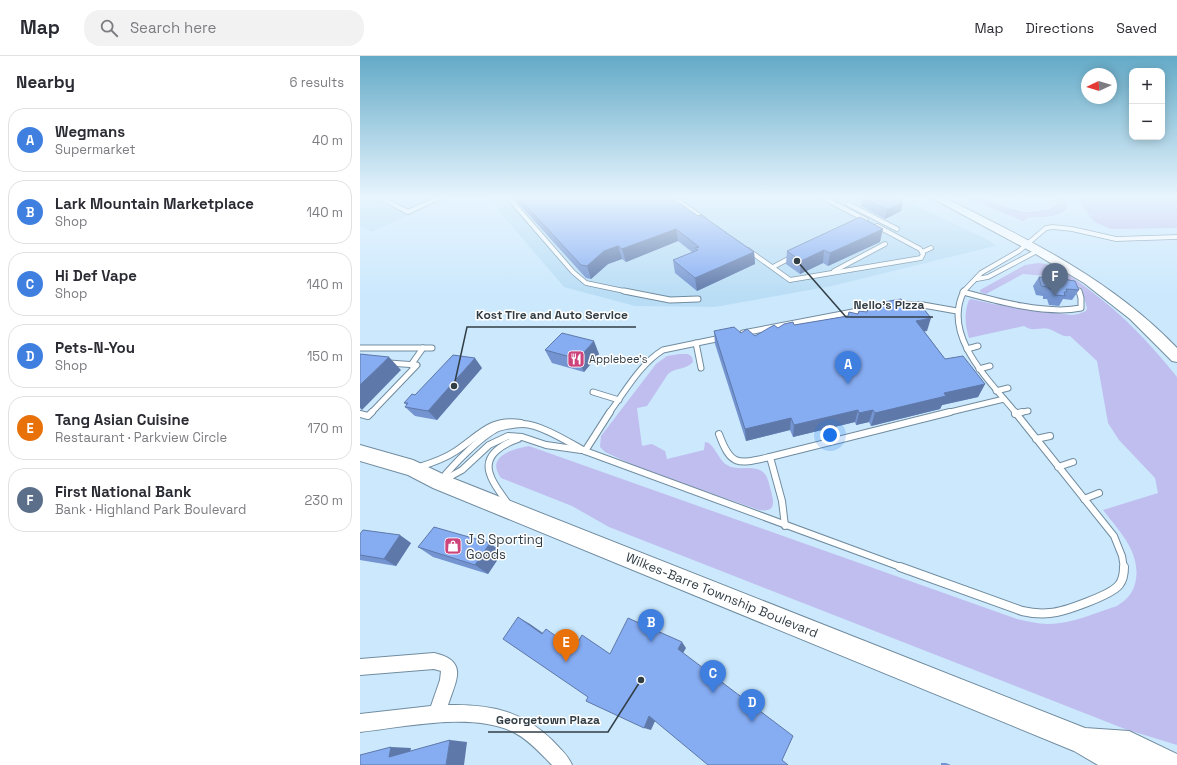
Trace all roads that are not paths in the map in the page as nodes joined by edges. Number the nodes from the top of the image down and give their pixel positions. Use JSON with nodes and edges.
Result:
{"nodes":[{"id":1,"x":537,"y":230,"type":"edge"},
{"id":2,"x":884,"y":230,"type":"edge"},
{"id":3,"x":1000,"y":230,"type":"edge"},
{"id":4,"x":1045,"y":230,"type":"edge"},
{"id":5,"x":1077,"y":230,"type":"edge"},
{"id":6,"x":1177,"y":238,"type":"edge"},
{"id":7,"x":913,"y":240,"type":"dead end"},
{"id":8,"x":907,"y":242,"type":"junction"},
{"id":9,"x":885,"y":244,"type":"dead end"},
{"id":10,"x":742,"y":245,"type":"edge"},
{"id":11,"x":1033,"y":247,"type":"junction"},
{"id":12,"x":930,"y":248,"type":"dead end"},
{"id":13,"x":922,"y":252,"type":"junction"},
{"id":14,"x":800,"y":254,"type":"edge"},
{"id":15,"x":773,"y":266,"type":"junction"},
{"id":16,"x":828,"y":274,"type":"junction"},
{"id":17,"x":978,"y":279,"type":"junction"},
{"id":18,"x":1061,"y":279,"type":"edge"},
{"id":19,"x":963,"y":292,"type":"junction"},
{"id":20,"x":698,"y":299,"type":"dead end"},
{"id":21,"x":957,"y":312,"type":"junction"},
{"id":22,"x":739,"y":334,"type":"edge"},
{"id":23,"x":724,"y":337,"type":"edge"},
{"id":24,"x":696,"y":343,"type":"junction"},
{"id":25,"x":978,"y":346,"type":"dead end"},
{"id":26,"x":360,"y":348,"type":"edge"},
{"id":27,"x":424,"y":348,"type":"junction"},
{"id":28,"x":432,"y":348,"type":"dead end"},
{"id":29,"x":967,"y":348,"type":"junction"},
{"id":30,"x":1177,"y":357,"type":"edge"},
{"id":31,"x":380,"y":363,"type":"edge"},
{"id":32,"x":410,"y":365,"type":"junction"},
{"id":33,"x":990,"y":366,"type":"dead end"},
{"id":34,"x":701,"y":368,"type":"dead end"},
{"id":35,"x":979,"y":369,"type":"junction"},
{"id":36,"x":1008,"y":388,"type":"dead end"},
{"id":37,"x":996,"y":391,"type":"junction"},
{"id":38,"x":593,"y":392,"type":"dead end"},
{"id":39,"x":1004,"y":399,"type":"junction"},
{"id":40,"x":619,"y":400,"type":"junction"},
{"id":41,"x":1028,"y":411,"type":"dead end"},
{"id":42,"x":360,"y":414,"type":"edge"},
{"id":43,"x":1015,"y":414,"type":"junction"},
{"id":44,"x":524,"y":424,"type":"junction"},
{"id":45,"x":719,"y":434,"type":"dead end"},
{"id":46,"x":1050,"y":436,"type":"dead end"},
{"id":47,"x":522,"y":438,"type":"junction"},
{"id":48,"x":1036,"y":439,"type":"junction"},
{"id":49,"x":585,"y":450,"type":"junction"},
{"id":50,"x":360,"y":453,"type":"edge"},
{"id":51,"x":770,"y":457,"type":"junction"},
{"id":52,"x":1073,"y":462,"type":"dead end"},
{"id":53,"x":1058,"y":467,"type":"junction"},
{"id":54,"x":413,"y":468,"type":"junction"},
{"id":55,"x":440,"y":482,"type":"junction"},
{"id":56,"x":1100,"y":494,"type":"dead end"},
{"id":57,"x":1084,"y":499,"type":"junction"},
{"id":58,"x":513,"y":511,"type":"junction"},
{"id":59,"x":785,"y":526,"type":"junction"},
{"id":60,"x":360,"y":667,"type":"edge"},
{"id":61,"x":438,"y":715,"type":"junction"},
{"id":62,"x":360,"y":723,"type":"edge"},
{"id":63,"x":1083,"y":741,"type":"junction"},
{"id":64,"x":563,"y":765,"type":"edge"},
{"id":65,"x":1124,"y":765,"type":"edge"},
{"id":66,"x":1170,"y":765,"type":"edge"}],
"edges":[{"from":1,"to":20,"type":"lane"},
{"from":2,"to":8,"type":"lane"},
{"from":3,"to":11,"type":"main road"},
{"from":4,"to":11,"type":"lane"},
{"from":5,"to":6,"type":"lane"},
{"from":7,"to":8,"type":"lane"},
{"from":8,"to":13,"type":"lane"},
{"from":9,"to":16,"type":"lane"},
{"from":10,"to":15,"type":"lane"},
{"from":11,"to":17,"type":"lane"},
{"from":11,"to":17,"type":"lane"},
{"from":11,"to":30,"type":"main road"},
{"from":12,"to":13,"type":"lane"},
{"from":13,"to":16,"type":"lane"},
{"from":14,"to":15,"type":"lane"},
{"from":15,"to":16,"type":"lane"},
{"from":17,"to":19,"type":"lane"},
{"from":18,"to":19,"type":"lane"},
{"from":19,"to":21,"type":"lane"},
{"from":21,"to":22,"type":"lane"},
{"from":21,"to":29,"type":"lane"},
{"from":23,"to":24,"type":"lane"},
{"from":24,"to":34,"type":"lane"},
{"from":24,"to":40,"type":"lane"},
{"from":25,"to":29,"type":"lane"},
{"from":26,"to":27,"type":"lane"},
{"from":27,"to":28,"type":"lane"},
{"from":27,"to":32,"type":"lane"},
{"from":29,"to":35,"type":"lane"},
{"from":31,"to":32,"type":"lane"},
{"from":32,"to":42,"type":"lane"},
{"from":33,"to":35,"type":"lane"},
{"from":35,"to":37,"type":"lane"},
{"from":36,"to":37,"type":"lane"},
{"from":37,"to":39,"type":"lane"},
{"from":38,"to":40,"type":"lane"},
{"from":39,"to":43,"type":"lane"},
{"from":39,"to":51,"type":"lane"},
{"from":40,"to":49,"type":"lane"},
{"from":41,"to":43,"type":"lane"},
{"from":43,"to":48,"type":"lane"},
{"from":44,"to":49,"type":"lane"},
{"from":44,"to":54,"type":"lane"},
{"from":44,"to":55,"type":"lane"},
{"from":45,"to":51,"type":"lane"},
{"from":46,"to":48,"type":"lane"},
{"from":47,"to":49,"type":"lane"},
{"from":47,"to":55,"type":"lane"},
{"from":47,"to":58,"type":"lane"},
{"from":48,"to":53,"type":"lane"},
{"from":49,"to":59,"type":"lane"},
{"from":50,"to":54,"type":"main road","name":"Wilkes-Barre Township Boulevard"},
{"from":51,"to":59,"type":"lane"},
{"from":52,"to":53,"type":"lane"},
{"from":53,"to":57,"type":"lane"},
{"from":54,"to":55,"type":"main road","name":"Wilkes-Barre Township Boulevard"},
{"from":55,"to":58,"type":"main road","name":"Wilkes-Barre Township Boulevard"},
{"from":56,"to":57,"type":"lane"},
{"from":57,"to":59,"type":"lane"},
{"from":58,"to":63,"type":"main road","name":"Wilkes-Barre Township Boulevard"},
{"from":60,"to":61,"type":"street"},
{"from":61,"to":62,"type":"street"},
{"from":61,"to":64,"type":"street"},
{"from":63,"to":65,"type":"main road","name":"Wilkes-Barre Township Boulevard"},
{"from":63,"to":66,"type":"main road","name":"Wilkes-Barre Township Boulevard"}]}
